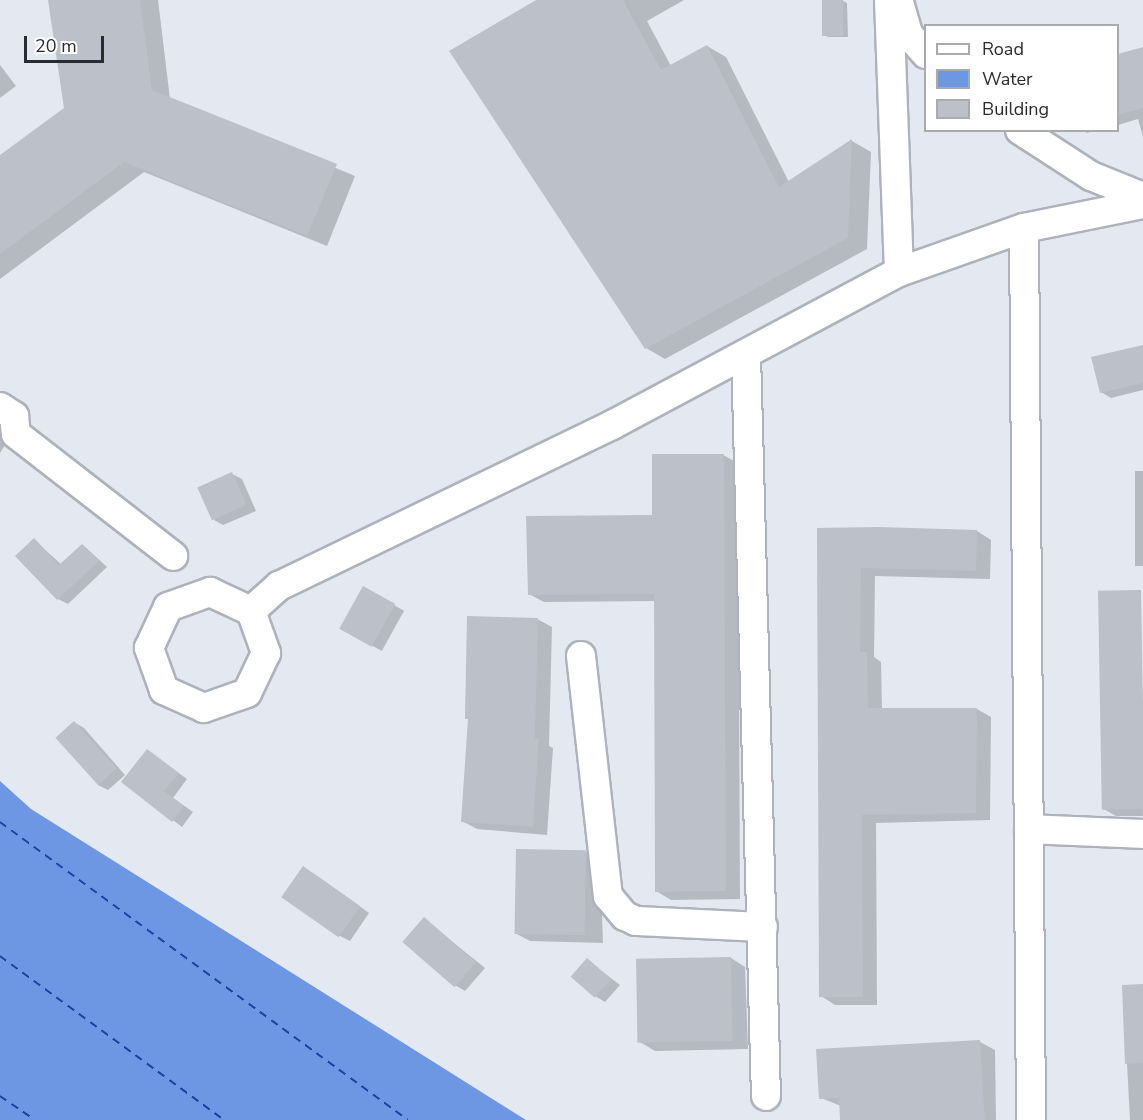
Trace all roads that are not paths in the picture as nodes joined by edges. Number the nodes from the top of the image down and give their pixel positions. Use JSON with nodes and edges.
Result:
{"nodes":[{"id":1,"x":889,"y":0,"type":"edge"},
{"id":2,"x":898,"y":0,"type":"edge"},
{"id":3,"x":924,"y":52,"type":"edge"},
{"id":4,"x":1023,"y":132,"type":"edge"},
{"id":5,"x":1143,"y":197,"type":"edge"},
{"id":6,"x":1143,"y":204,"type":"edge"},
{"id":7,"x":1024,"y":228,"type":"junction"},
{"id":8,"x":899,"y":272,"type":"junction"},
{"id":9,"x":746,"y":354,"type":"junction"},
{"id":10,"x":0,"y":407,"type":"edge"},
{"id":11,"x":173,"y":556,"type":"dead end"},
{"id":12,"x":250,"y":611,"type":"dead end"},
{"id":13,"x":581,"y":656,"type":"dead end"},
{"id":14,"x":1029,"y":829,"type":"junction"},
{"id":15,"x":1143,"y":834,"type":"edge"},
{"id":16,"x":763,"y":927,"type":"junction"},
{"id":17,"x":766,"y":1096,"type":"dead end"},
{"id":18,"x":1031,"y":1120,"type":"edge"}],
"edges":[{"from":1,"to":8,"type":"street"},
{"from":2,"to":3,"type":"street"},
{"from":4,"to":5,"type":"street"},
{"from":6,"to":7,"type":"street"},
{"from":7,"to":8,"type":"street"},
{"from":7,"to":14,"type":"street"},
{"from":8,"to":9,"type":"street"},
{"from":9,"to":12,"type":"street"},
{"from":9,"to":16,"type":"street"},
{"from":10,"to":11,"type":"street"},
{"from":13,"to":16,"type":"street"},
{"from":14,"to":15,"type":"street"},
{"from":14,"to":18,"type":"street"},
{"from":16,"to":17,"type":"street"}]}
